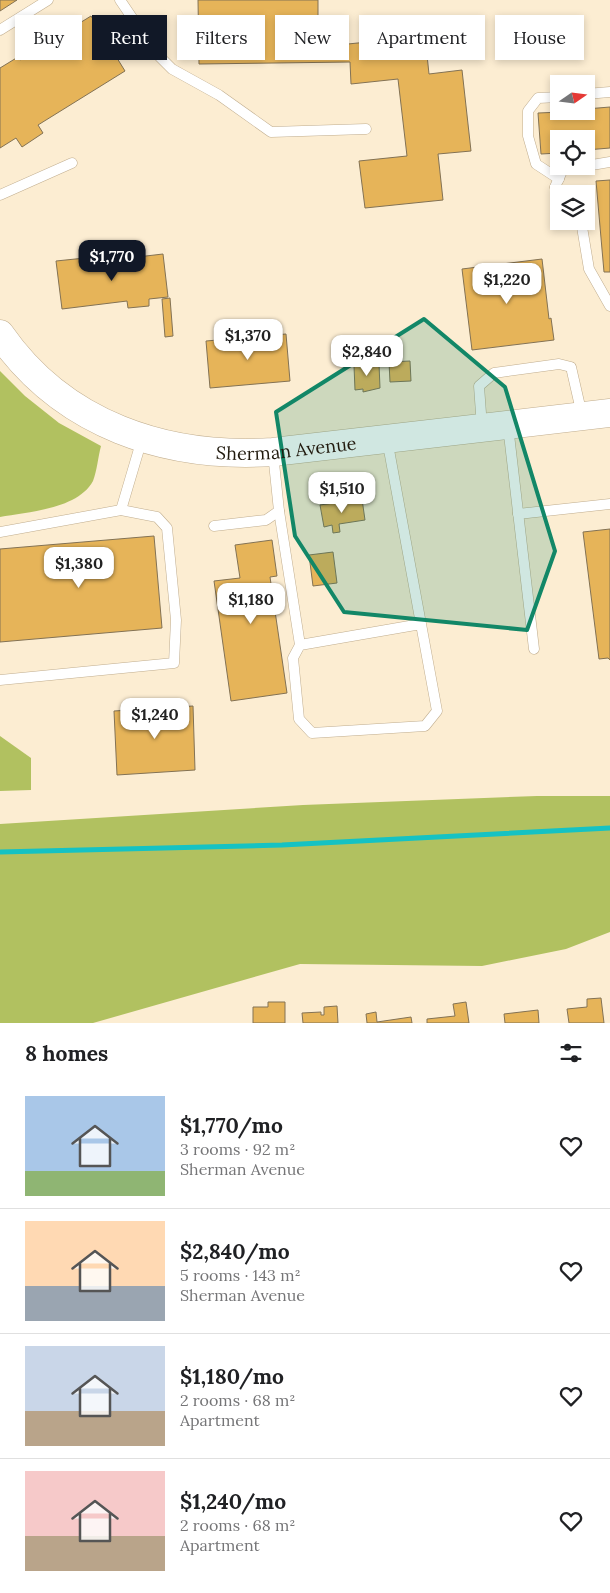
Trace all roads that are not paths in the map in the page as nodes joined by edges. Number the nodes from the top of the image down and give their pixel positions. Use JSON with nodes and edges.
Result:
{"nodes":[{"id":1,"x":48,"y":0,"type":"edge"},
{"id":2,"x":120,"y":0,"type":"edge"},
{"id":3,"x":0,"y":30,"type":"edge"},
{"id":4,"x":610,"y":92,"type":"edge"},
{"id":5,"x":595,"y":93,"type":"edge"},
{"id":6,"x":550,"y":97,"type":"edge"},
{"id":7,"x":366,"y":129,"type":"dead end"},
{"id":8,"x":72,"y":162,"type":"dead end"},
{"id":9,"x":610,"y":162,"type":"edge"},
{"id":10,"x":595,"y":164,"type":"edge"},
{"id":11,"x":561,"y":175,"type":"edge"},
{"id":12,"x":559,"y":179,"type":"junction"},
{"id":13,"x":556,"y":185,"type":"edge"},
{"id":14,"x":0,"y":194,"type":"edge"},
{"id":15,"x":582,"y":230,"type":"edge"},
{"id":16,"x":610,"y":306,"type":"edge"},
{"id":17,"x":0,"y":334,"type":"edge"},
{"id":18,"x":610,"y":413,"type":"edge"},
{"id":19,"x":582,"y":416,"type":"junction"},
{"id":20,"x":495,"y":426,"type":"junction"},
{"id":21,"x":142,"y":439,"type":"junction"},
{"id":22,"x":386,"y":439,"type":"junction"},
{"id":23,"x":273,"y":452,"type":"junction"},
{"id":24,"x":610,"y":504,"type":"edge"},
{"id":25,"x":121,"y":510,"type":"junction"},
{"id":26,"x":280,"y":511,"type":"junction"},
{"id":27,"x":518,"y":514,"type":"junction"},
{"id":28,"x":214,"y":526,"type":"dead end"},
{"id":29,"x":0,"y":532,"type":"edge"},
{"id":30,"x":421,"y":624,"type":"junction"},
{"id":31,"x":300,"y":645,"type":"junction"},
{"id":32,"x":534,"y":648,"type":"dead end"},
{"id":33,"x":0,"y":680,"type":"edge"}],
"edges":[{"from":1,"to":3,"type":"lane"},
{"from":2,"to":7,"type":"lane"},
{"from":4,"to":5,"type":"lane"},
{"from":6,"to":12,"type":"lane"},
{"from":8,"to":14,"type":"lane"},
{"from":9,"to":10,"type":"lane"},
{"from":11,"to":12,"type":"lane"},
{"from":12,"to":13,"type":"lane"},
{"from":15,"to":16,"type":"lane"},
{"from":17,"to":21,"type":"main road","name":"Sherman Avenue"},
{"from":18,"to":19,"type":"main road","name":"Sherman Avenue"},
{"from":19,"to":20,"type":"main road","name":"Sherman Avenue"},
{"from":19,"to":20,"type":"lane"},
{"from":20,"to":22,"type":"main road","name":"Sherman Avenue"},
{"from":20,"to":27,"type":"lane"},
{"from":21,"to":23,"type":"main road","name":"Sherman Avenue"},
{"from":21,"to":25,"type":"lane"},
{"from":22,"to":23,"type":"main road","name":"Sherman Avenue"},
{"from":22,"to":30,"type":"lane"},
{"from":23,"to":26,"type":"lane"},
{"from":24,"to":27,"type":"lane"},
{"from":25,"to":29,"type":"lane"},
{"from":25,"to":33,"type":"lane"},
{"from":26,"to":28,"type":"lane"},
{"from":26,"to":31,"type":"lane"},
{"from":27,"to":32,"type":"lane"},
{"from":30,"to":31,"type":"lane"},
{"from":30,"to":31,"type":"lane"}]}
